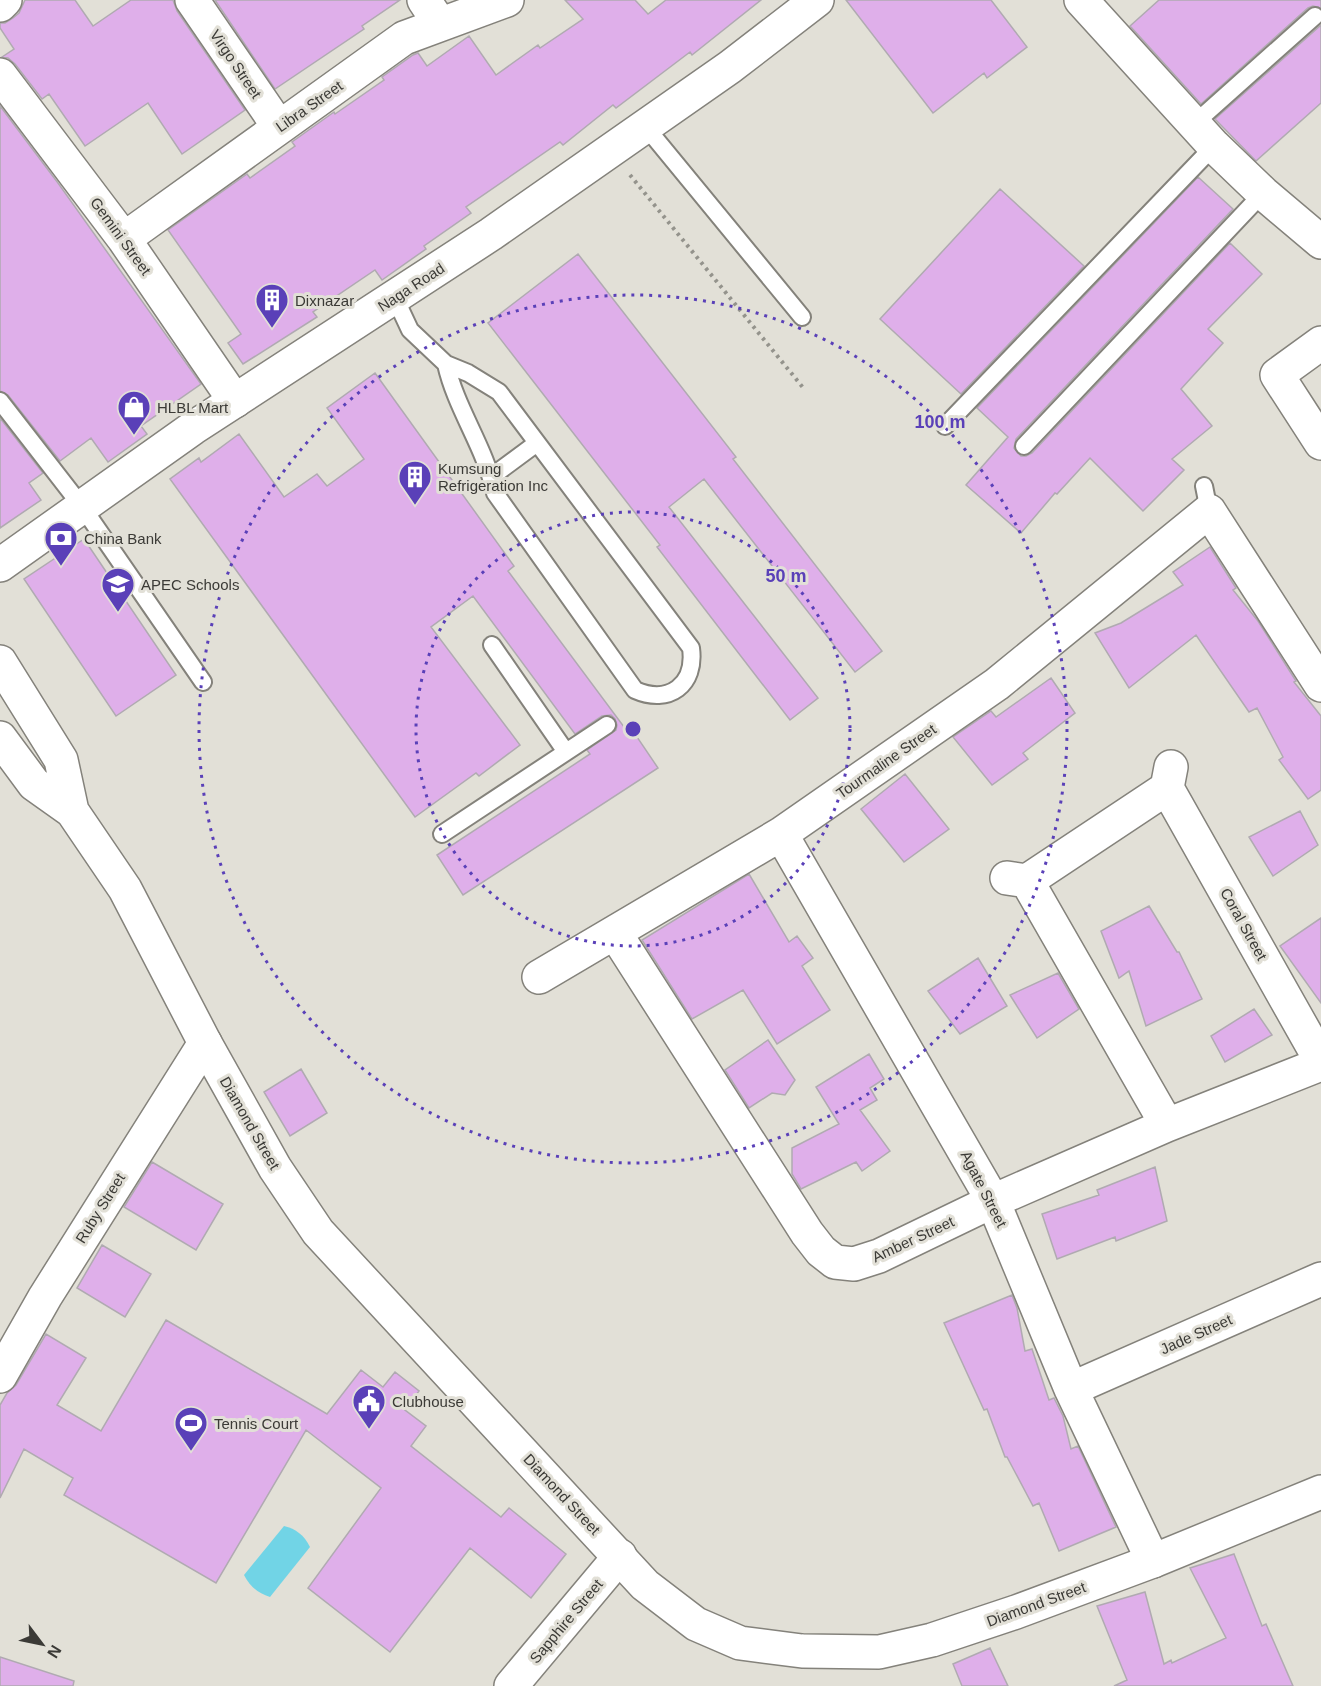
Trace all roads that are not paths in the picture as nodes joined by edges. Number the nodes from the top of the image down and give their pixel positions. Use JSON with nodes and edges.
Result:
{"nodes":[{"id":1,"x":5,"y":0,"type":"edge"},
{"id":2,"x":192,"y":0,"type":"edge"},
{"id":3,"x":507,"y":0,"type":"edge"},
{"id":4,"x":817,"y":0,"type":"edge"},
{"id":5,"x":1081,"y":0,"type":"edge"},
{"id":6,"x":0,"y":5,"type":"edge"},
{"id":7,"x":432,"y":12,"type":"edge"},
{"id":8,"x":1315,"y":16,"type":"dead end"},
{"id":9,"x":0,"y":75,"type":"edge"},
{"id":10,"x":645,"y":126,"type":"junction"},
{"id":11,"x":279,"y":127,"type":"junction"},
{"id":12,"x":1205,"y":135,"type":"junction"},
{"id":13,"x":1263,"y":193,"type":"junction"},
{"id":14,"x":124,"y":239,"type":"junction"},
{"id":15,"x":1321,"y":242,"type":"edge"},
{"id":16,"x":395,"y":298,"type":"junction"},
{"id":17,"x":802,"y":317,"type":"dead end"},
{"id":18,"x":1321,"y":344,"type":"edge"},
{"id":19,"x":446,"y":364,"type":"junction"},
{"id":20,"x":0,"y":401,"type":"edge"},
{"id":21,"x":235,"y":401,"type":"junction"},
{"id":22,"x":945,"y":426,"type":"dead end"},
{"id":23,"x":537,"y":443,"type":"junction"},
{"id":24,"x":1321,"y":443,"type":"edge"},
{"id":25,"x":1024,"y":446,"type":"dead end"},
{"id":26,"x":491,"y":477,"type":"junction"},
{"id":27,"x":83,"y":508,"type":"junction"},
{"id":28,"x":0,"y":566,"type":"edge"},
{"id":29,"x":492,"y":645,"type":"dead end"},
{"id":30,"x":0,"y":662,"type":"edge"},
{"id":31,"x":203,"y":682,"type":"dead end"},
{"id":32,"x":1321,"y":685,"type":"edge"},
{"id":33,"x":607,"y":725,"type":"dead end"},
{"id":34,"x":43,"y":730,"type":"junction"},
{"id":35,"x":5,"y":746,"type":"edge"},
{"id":36,"x":566,"y":752,"type":"junction"},
{"id":37,"x":72,"y":811,"type":"junction"},
{"id":38,"x":442,"y":834,"type":"dead end"},
{"id":39,"x":781,"y":834,"type":"junction"},
{"id":40,"x":615,"y":933,"type":"junction"},
{"id":41,"x":539,"y":977,"type":"dead end"},
{"id":42,"x":205,"y":1043,"type":"junction"},
{"id":43,"x":1321,"y":1062,"type":"edge"},
{"id":44,"x":1167,"y":1125,"type":"junction"},
{"id":45,"x":993,"y":1201,"type":"junction"},
{"id":46,"x":1321,"y":1279,"type":"edge"},
{"id":47,"x":0,"y":1376,"type":"edge"},
{"id":48,"x":1071,"y":1389,"type":"junction"},
{"id":49,"x":1321,"y":1492,"type":"edge"},
{"id":50,"x":620,"y":1556,"type":"junction"},
{"id":51,"x":1153,"y":1561,"type":"junction"},
{"id":52,"x":511,"y":1686,"type":"edge"}],
"edges":[{"from":1,"to":6,"type":"street"},
{"from":2,"to":11,"type":"street","name":"Virgo Street"},
{"from":3,"to":7,"type":"street","name":"Libra Street"},
{"from":4,"to":10,"type":"street","name":"Naga Road"},
{"from":5,"to":12,"type":"street"},
{"from":7,"to":11,"type":"street","name":"Libra Street"},
{"from":8,"to":12,"type":"lane"},
{"from":9,"to":14,"type":"street","name":"Gemini Street"},
{"from":10,"to":16,"type":"street","name":"Naga Road"},
{"from":10,"to":17,"type":"lane"},
{"from":11,"to":14,"type":"street","name":"Libra Street"},
{"from":12,"to":13,"type":"street"},
{"from":12,"to":22,"type":"lane"},
{"from":13,"to":15,"type":"street"},
{"from":13,"to":25,"type":"lane"},
{"from":14,"to":21,"type":"street","name":"Gemini Street"},
{"from":16,"to":19,"type":"lane"},
{"from":16,"to":21,"type":"street","name":"Naga Road"},
{"from":18,"to":24,"type":"street"},
{"from":19,"to":23,"type":"lane"},
{"from":19,"to":26,"type":"lane"},
{"from":20,"to":27,"type":"lane"},
{"from":21,"to":27,"type":"street","name":"Naga Road"},
{"from":23,"to":26,"type":"lane"},
{"from":23,"to":26,"type":"lane"},
{"from":27,"to":28,"type":"street","name":"Naga Road"},
{"from":27,"to":31,"type":"lane"},
{"from":29,"to":36,"type":"lane"},
{"from":30,"to":34,"type":"street","name":"Diamond Street"},
{"from":32,"to":39,"type":"street","name":"Tourmaline Street"},
{"from":33,"to":36,"type":"lane"},
{"from":34,"to":35,"type":"street","name":"Diamond Street"},
{"from":34,"to":37,"type":"street","name":"Diamond Street"},
{"from":35,"to":37,"type":"street","name":"Diamond Street"},
{"from":36,"to":38,"type":"lane"},
{"from":37,"to":42,"type":"street","name":"Diamond Street"},
{"from":39,"to":40,"type":"street","name":"Tourmaline Street"},
{"from":39,"to":45,"type":"street","name":"Agate Street"},
{"from":40,"to":41,"type":"street","name":"Tourmaline Street"},
{"from":40,"to":45,"type":"street","name":"Amber Street"},
{"from":42,"to":47,"type":"street","name":"Ruby Street"},
{"from":42,"to":50,"type":"street","name":"Diamond Street"},
{"from":43,"to":44,"type":"street","name":"Amber Street"},
{"from":43,"to":44,"type":"street","name":"Coral Street"},
{"from":44,"to":45,"type":"street","name":"Amber Street"},
{"from":45,"to":48,"type":"street","name":"Agate Street"},
{"from":46,"to":48,"type":"street","name":"Jade Street"},
{"from":48,"to":51,"type":"street","name":"Agate Street"},
{"from":49,"to":51,"type":"street","name":"Diamond Street"},
{"from":50,"to":51,"type":"street","name":"Diamond Street"},
{"from":50,"to":52,"type":"street","name":"Sapphire Street"}]}
